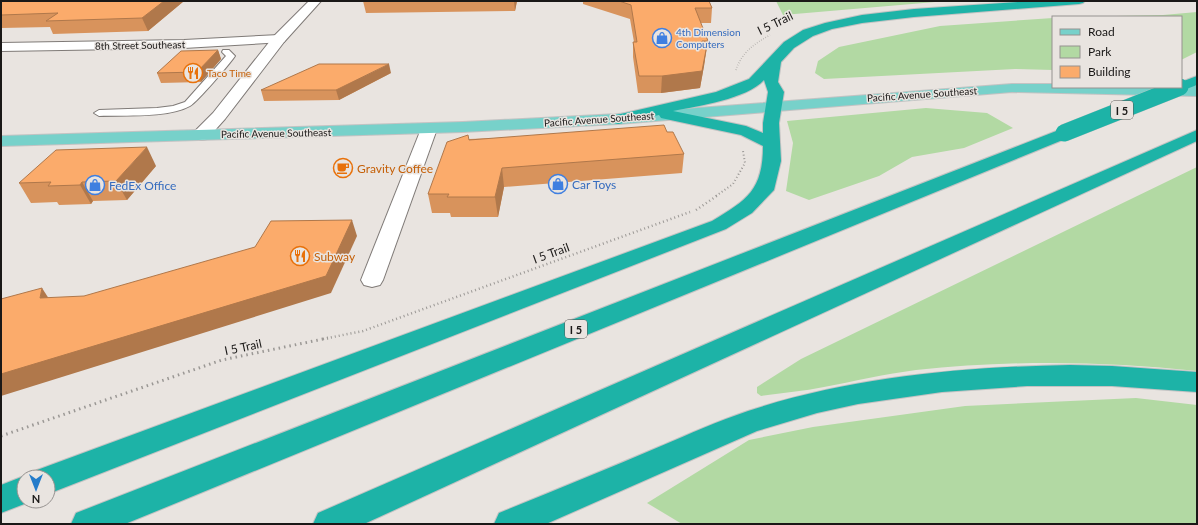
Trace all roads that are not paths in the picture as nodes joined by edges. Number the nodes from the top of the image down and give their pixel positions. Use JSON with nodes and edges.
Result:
{"nodes":[{"id":1,"x":316,"y":1,"type":"edge"},
{"id":2,"x":1079,"y":1,"type":"edge"},
{"id":3,"x":279,"y":39,"type":"junction"},
{"id":4,"x":1,"y":47,"type":"edge"},
{"id":5,"x":226,"y":52,"type":"dead end"},
{"id":6,"x":774,"y":62,"type":"junction"},
{"id":7,"x":1197,"y":80,"type":"edge"},
{"id":8,"x":1182,"y":87,"type":"edge"},
{"id":9,"x":1178,"y":88,"type":"edge"},
{"id":10,"x":1197,"y":91,"type":"edge"},
{"id":11,"x":774,"y":106,"type":"junction"},
{"id":12,"x":99,"y":113,"type":"dead end"},
{"id":13,"x":667,"y":115,"type":"junction"},
{"id":14,"x":618,"y":118,"type":"junction"},
{"id":15,"x":429,"y":129,"type":"junction"},
{"id":16,"x":202,"y":135,"type":"junction"},
{"id":17,"x":1197,"y":135,"type":"edge"},
{"id":18,"x":1,"y":141,"type":"edge"},
{"id":19,"x":772,"y":144,"type":"junction"},
{"id":20,"x":372,"y":280,"type":"dead end"},
{"id":21,"x":1197,"y":382,"type":"edge"},
{"id":22,"x":56,"y":477,"type":"edge"},
{"id":23,"x":16,"y":493,"type":"edge"},
{"id":24,"x":1,"y":498,"type":"edge"},
{"id":25,"x":87,"y":524,"type":"edge"},
{"id":26,"x":329,"y":524,"type":"edge"},
{"id":27,"x":510,"y":524,"type":"edge"}],
"edges":[{"from":1,"to":3,"type":"street"},
{"from":2,"to":6,"type":"highway"},
{"from":3,"to":4,"type":"street","name":"8th Street Southeast"},
{"from":3,"to":16,"type":"street"},
{"from":5,"to":12,"type":"lane"},
{"from":6,"to":11,"type":"highway"},
{"from":6,"to":14,"type":"highway"},
{"from":7,"to":8,"type":"highway","number":"I 5"},
{"from":9,"to":25,"type":"highway","number":"I 5","bridge":true},
{"from":10,"to":11,"type":"main road","name":"Pacific Avenue Southeast"},
{"from":11,"to":13,"type":"main road","name":"Pacific Avenue Southeast"},
{"from":11,"to":19,"type":"highway"},
{"from":13,"to":14,"type":"main road","name":"Pacific Avenue Southeast"},
{"from":13,"to":19,"type":"highway"},
{"from":14,"to":15,"type":"main road","name":"Pacific Avenue Southeast"},
{"from":15,"to":16,"type":"main road","name":"Pacific Avenue Southeast"},
{"from":15,"to":20,"type":"street"},
{"from":16,"to":18,"type":"main road","name":"Pacific Avenue Southeast"},
{"from":17,"to":26,"type":"highway"},
{"from":19,"to":22,"type":"highway"},
{"from":21,"to":27,"type":"highway"},
{"from":23,"to":24,"type":"highway"}]}
